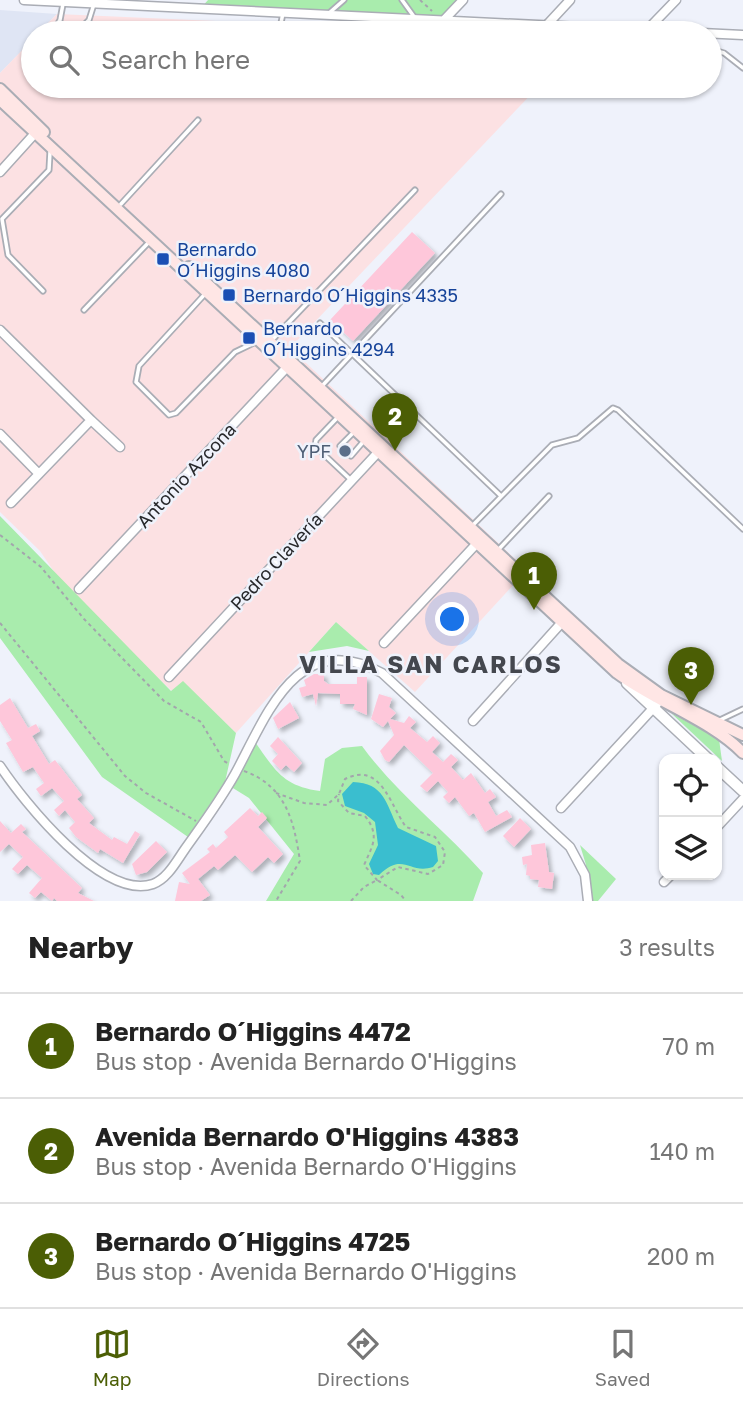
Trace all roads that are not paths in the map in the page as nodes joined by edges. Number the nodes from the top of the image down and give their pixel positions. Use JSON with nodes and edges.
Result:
{"nodes":[{"id":1,"x":24,"y":0,"type":"edge"},
{"id":2,"x":344,"y":0,"type":"edge"},
{"id":3,"x":402,"y":0,"type":"edge"},
{"id":4,"x":463,"y":0,"type":"edge"},
{"id":5,"x":570,"y":0,"type":"edge"},
{"id":6,"x":676,"y":0,"type":"edge"},
{"id":7,"x":63,"y":2,"type":"junction"},
{"id":8,"x":96,"y":2,"type":"edge"},
{"id":9,"x":196,"y":4,"type":"edge"},
{"id":10,"x":283,"y":13,"type":"junction"},
{"id":11,"x":327,"y":15,"type":"junction"},
{"id":12,"x":416,"y":20,"type":"junction"},
{"id":13,"x":59,"y":21,"type":"edge"},
{"id":14,"x":88,"y":21,"type":"edge"},
{"id":15,"x":281,"y":21,"type":"edge"},
{"id":16,"x":443,"y":21,"type":"joint"},
{"id":17,"x":551,"y":21,"type":"edge"},
{"id":18,"x":656,"y":21,"type":"edge"},
{"id":19,"x":722,"y":34,"type":"edge"},
{"id":20,"x":743,"y":35,"type":"edge"},
{"id":21,"x":722,"y":53,"type":"edge"},
{"id":22,"x":743,"y":68,"type":"edge"},
{"id":23,"x":0,"y":89,"type":"edge"},
{"id":24,"x":0,"y":100,"type":"edge"},
{"id":25,"x":198,"y":120,"type":"dead end"},
{"id":26,"x":38,"y":131,"type":"junction"},
{"id":27,"x":49,"y":146,"type":"junction"},
{"id":28,"x":0,"y":172,"type":"edge"},
{"id":29,"x":415,"y":190,"type":"dead end"},
{"id":30,"x":501,"y":194,"type":"dead end"},
{"id":31,"x":118,"y":206,"type":"junction"},
{"id":32,"x":150,"y":240,"type":"junction"},
{"id":33,"x":198,"y":280,"type":"junction"},
{"id":34,"x":43,"y":291,"type":"dead end"},
{"id":35,"x":206,"y":293,"type":"junction"},
{"id":36,"x":83,"y":310,"type":"dead end"},
{"id":37,"x":320,"y":324,"type":"dead end"},
{"id":38,"x":0,"y":330,"type":"edge"},
{"id":39,"x":264,"y":343,"type":"junction"},
{"id":40,"x":351,"y":354,"type":"junction"},
{"id":41,"x":289,"y":365,"type":"junction"},
{"id":42,"x":317,"y":391,"type":"junction"},
{"id":43,"x":339,"y":416,"type":"junction"},
{"id":44,"x":92,"y":420,"type":"junction"},
{"id":45,"x":355,"y":431,"type":"junction"},
{"id":46,"x":0,"y":434,"type":"edge"},
{"id":47,"x":365,"y":440,"type":"junction"},
{"id":48,"x":340,"y":446,"type":"dead end"},
{"id":49,"x":120,"y":447,"type":"dead end"},
{"id":50,"x":381,"y":449,"type":"junction"},
{"id":51,"x":351,"y":456,"type":"dead end"},
{"id":52,"x":39,"y":474,"type":"junction"},
{"id":53,"x":352,"y":480,"type":"junction"},
{"id":54,"x":502,"y":496,"type":"junction"},
{"id":55,"x":549,"y":496,"type":"dead end"},
{"id":56,"x":11,"y":503,"type":"dead end"},
{"id":57,"x":470,"y":527,"type":"junction"},
{"id":58,"x":743,"y":529,"type":"edge"},
{"id":59,"x":479,"y":541,"type":"junction"},
{"id":60,"x":496,"y":552,"type":"junction"},
{"id":61,"x":79,"y":589,"type":"dead end"},
{"id":62,"x":564,"y":621,"type":"junction"},
{"id":63,"x":384,"y":643,"type":"dead end"},
{"id":64,"x":169,"y":677,"type":"dead end"},
{"id":65,"x":656,"y":705,"type":"junction"},
{"id":66,"x":743,"y":709,"type":"edge"},
{"id":67,"x":473,"y":721,"type":"dead end"},
{"id":68,"x":715,"y":726,"type":"junction"},
{"id":69,"x":743,"y":735,"type":"edge"},
{"id":70,"x":743,"y":752,"type":"edge"},
{"id":71,"x":703,"y":754,"type":"edge"},
{"id":72,"x":0,"y":766,"type":"edge"},
{"id":73,"x":722,"y":771,"type":"edge"},
{"id":74,"x":741,"y":787,"type":"edge"},
{"id":75,"x":743,"y":799,"type":"edge"},
{"id":76,"x":561,"y":808,"type":"dead end"},
{"id":77,"x":722,"y":822,"type":"edge"},
{"id":78,"x":588,"y":901,"type":"edge"}],
"edges":[{"from":1,"to":7,"type":"street"},
{"from":2,"to":11,"type":"lane"},
{"from":3,"to":12,"type":"lane"},
{"from":4,"to":16,"type":"street"},
{"from":5,"to":17,"type":"street"},
{"from":6,"to":18,"type":"street"},
{"from":7,"to":8,"type":"street"},
{"from":7,"to":13,"type":"lane"},
{"from":8,"to":9,"type":"street"},
{"from":8,"to":14,"type":"lane"},
{"from":9,"to":10,"type":"street"},
{"from":10,"to":11,"type":"street"},
{"from":10,"to":15,"type":"lane"},
{"from":11,"to":12,"type":"street"},
{"from":12,"to":16,"type":"street"},
{"from":19,"to":20,"type":"street"},
{"from":21,"to":22,"type":"lane"},
{"from":23,"to":26,"type":"main road"},
{"from":24,"to":26,"type":"main road"},
{"from":25,"to":31,"type":"lane"},
{"from":26,"to":27,"type":"main road"},
{"from":26,"to":28,"type":"street"},
{"from":26,"to":31,"type":"main road"},
{"from":27,"to":31,"type":"main road"},
{"from":27,"to":34,"type":"lane"},
{"from":29,"to":39,"type":"lane"},
{"from":30,"to":40,"type":"lane"},
{"from":31,"to":32,"type":"main road"},
{"from":31,"to":33,"type":"main road"},
{"from":32,"to":33,"type":"main road"},
{"from":32,"to":36,"type":"lane"},
{"from":33,"to":35,"type":"main road"},
{"from":33,"to":39,"type":"main road"},
{"from":35,"to":39,"type":"main road"},
{"from":35,"to":39,"type":"lane"},
{"from":37,"to":40,"type":"lane"},
{"from":38,"to":44,"type":"street"},
{"from":39,"to":41,"type":"main road"},
{"from":40,"to":42,"type":"lane"},
{"from":40,"to":54,"type":"lane"},
{"from":41,"to":42,"type":"main road"},
{"from":41,"to":61,"type":"street","name":"Antonio Azcona"},
{"from":42,"to":43,"type":"main road"},
{"from":42,"to":50,"type":"main road"},
{"from":43,"to":45,"type":"main road"},
{"from":43,"to":53,"type":"lane"},
{"from":44,"to":49,"type":"street"},
{"from":44,"to":52,"type":"street"},
{"from":45,"to":47,"type":"main road"},
{"from":45,"to":48,"type":"lane"},
{"from":46,"to":52,"type":"street"},
{"from":47,"to":50,"type":"main road"},
{"from":47,"to":51,"type":"lane"},
{"from":50,"to":53,"type":"street","name":"Pedro Clavería"},
{"from":50,"to":57,"type":"main road"},
{"from":50,"to":59,"type":"main road"},
{"from":52,"to":56,"type":"street"},
{"from":53,"to":64,"type":"street","name":"Pedro Clavería"},
{"from":54,"to":57,"type":"lane"},
{"from":54,"to":58,"type":"lane"},
{"from":55,"to":60,"type":"lane"},
{"from":57,"to":59,"type":"main road"},
{"from":59,"to":60,"type":"main road"},
{"from":59,"to":62,"type":"main road"},
{"from":59,"to":63,"type":"street"},
{"from":60,"to":62,"type":"main road"},
{"from":62,"to":65,"type":"main road"},
{"from":62,"to":67,"type":"street"},
{"from":62,"to":68,"type":"main road"},
{"from":65,"to":68,"type":"main road"},
{"from":65,"to":71,"type":"street"},
{"from":65,"to":76,"type":"street"},
{"from":66,"to":68,"type":"lane"},
{"from":68,"to":69,"type":"main road"},
{"from":68,"to":70,"type":"main road"},
{"from":72,"to":78,"type":"street"},
{"from":73,"to":74,"type":"street"},
{"from":75,"to":77,"type":"street"}]}
